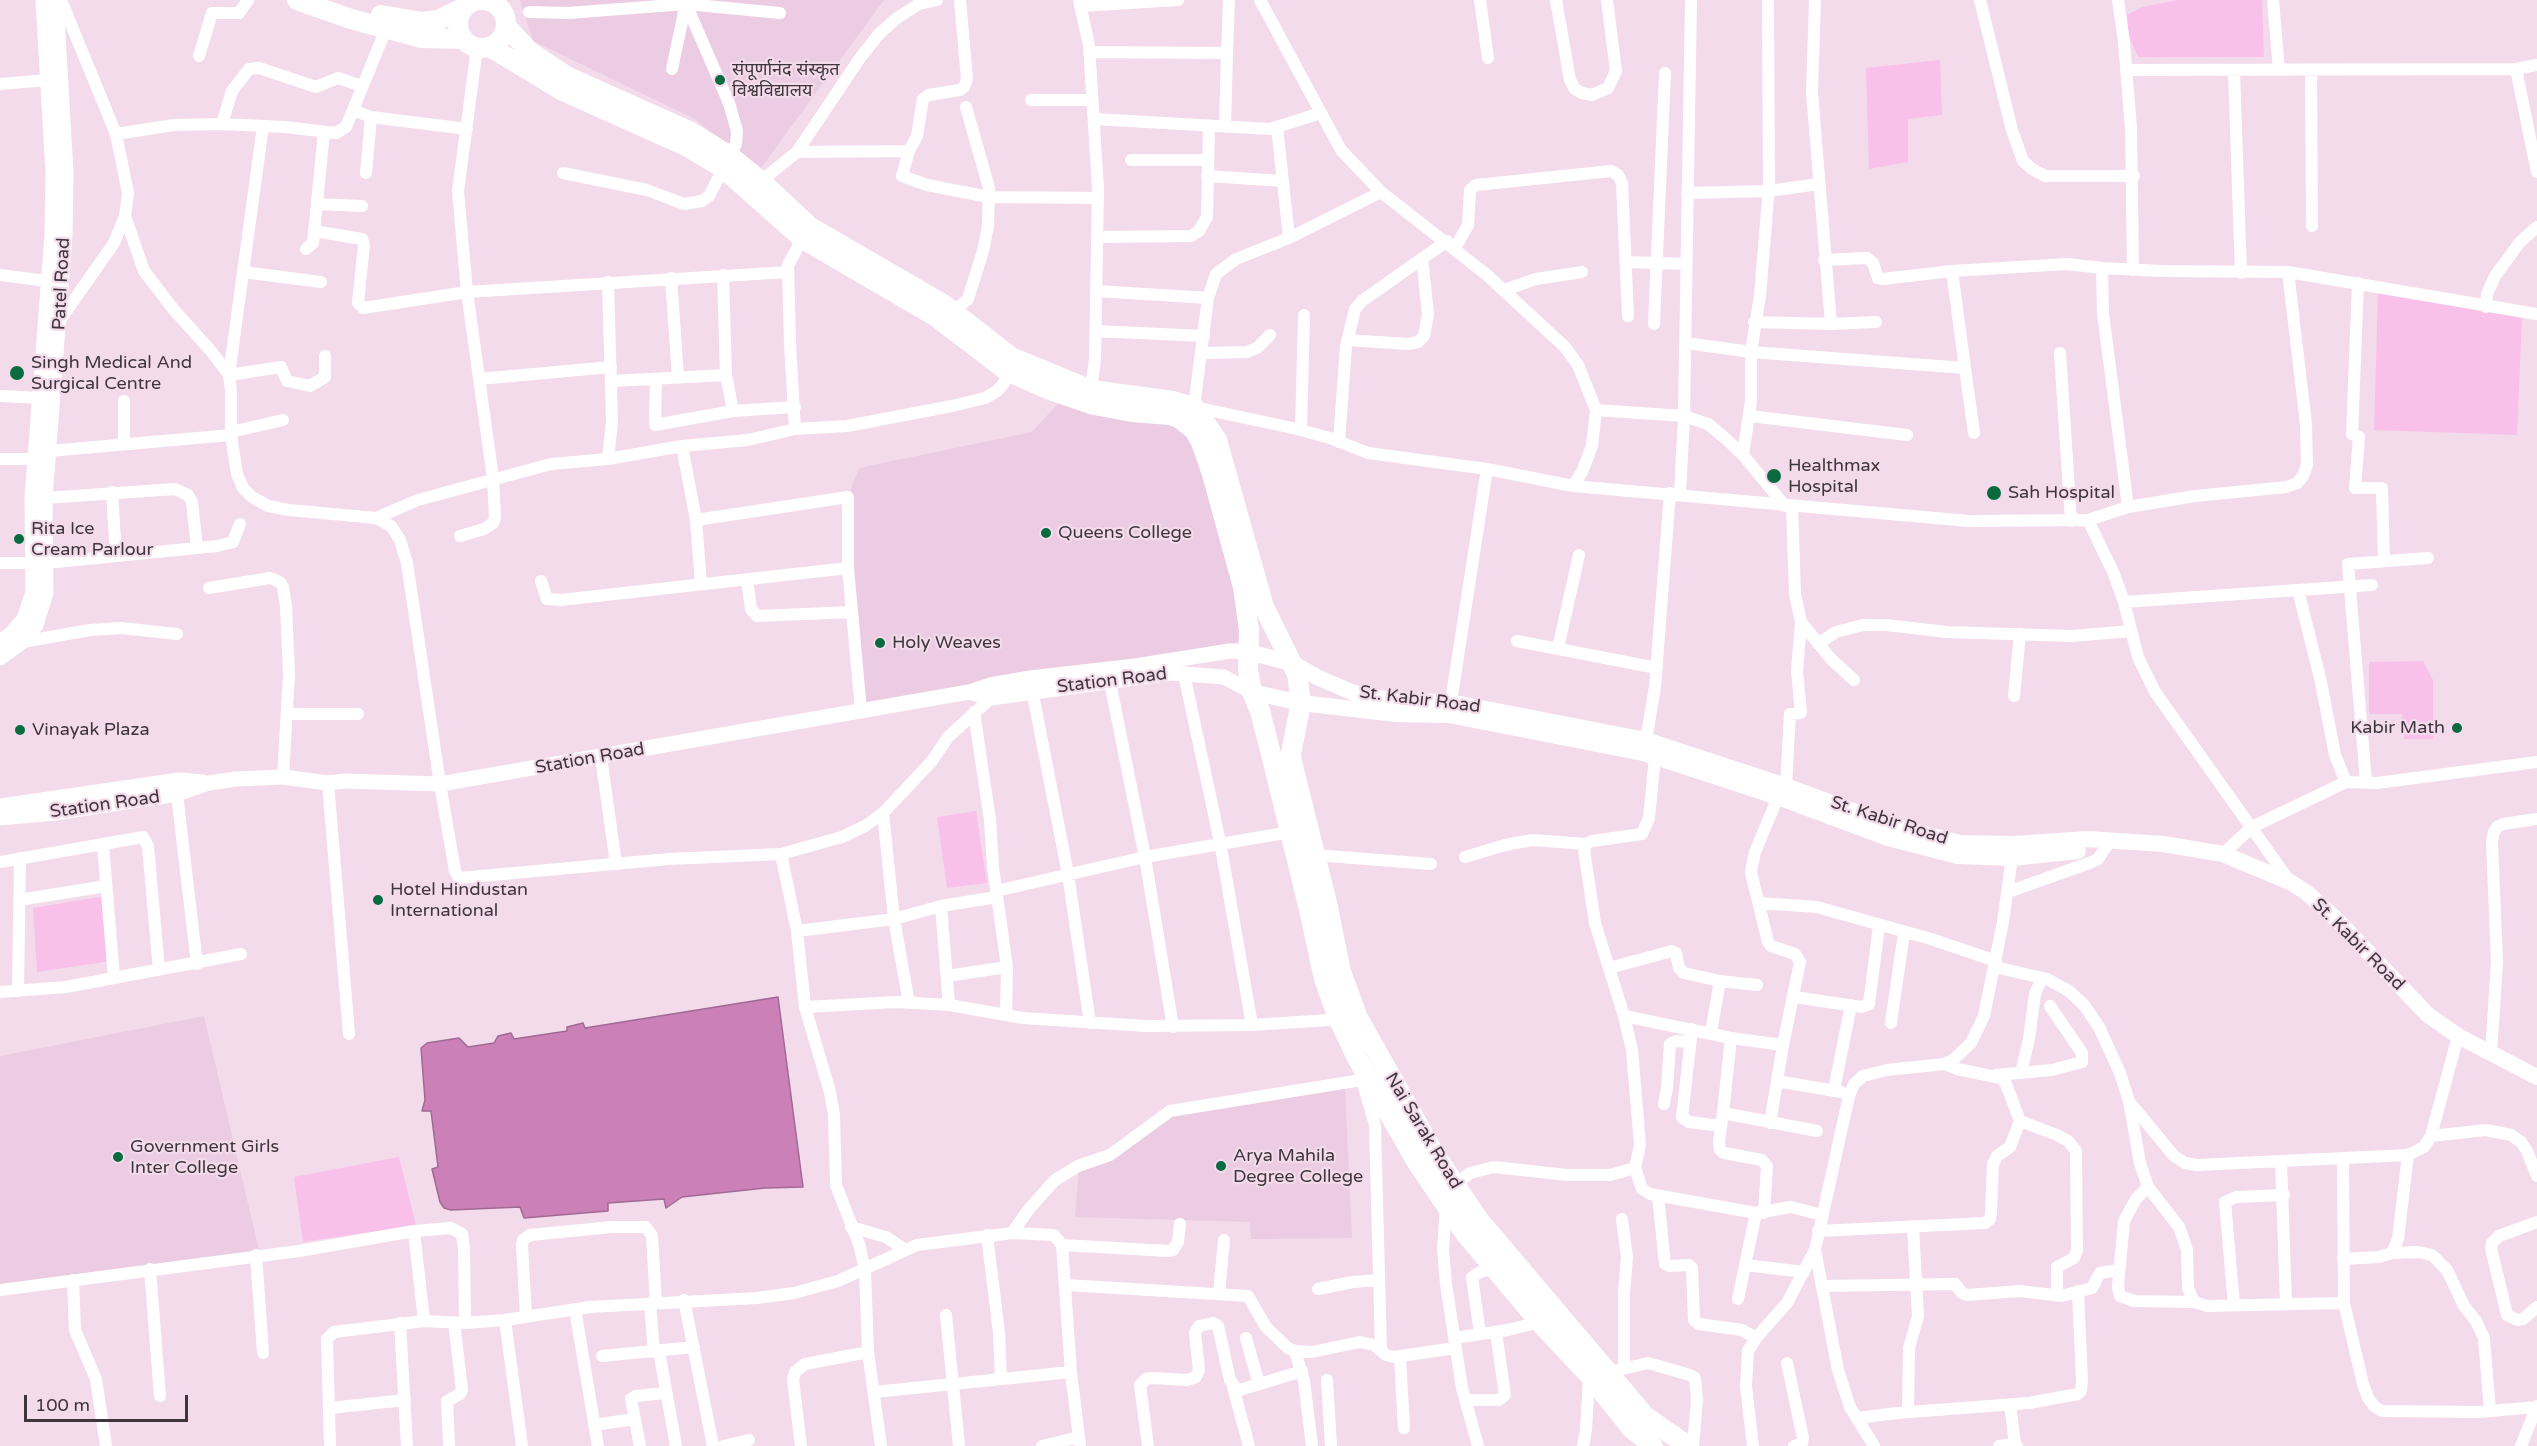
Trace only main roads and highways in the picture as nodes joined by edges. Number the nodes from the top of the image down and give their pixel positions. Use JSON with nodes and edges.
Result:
{"nodes":[{"id":1,"x":297,"y":0,"type":"edge"},
{"id":2,"x":329,"y":0,"type":"edge"},
{"id":3,"x":480,"y":3,"type":"edge"},
{"id":4,"x":506,"y":26,"type":"junction"},
{"id":5,"x":477,"y":45,"type":"junction"},
{"id":6,"x":522,"y":58,"type":"junction"},
{"id":7,"x":806,"y":233,"type":"junction"},
{"id":8,"x":1248,"y":652,"type":"junction"},
{"id":9,"x":1292,"y":663,"type":"junction"},
{"id":10,"x":1252,"y":692,"type":"junction"},
{"id":11,"x":1301,"y":703,"type":"junction"},
{"id":12,"x":1450,"y":709,"type":"junction"},
{"id":13,"x":2108,"y":845,"type":"junction"},
{"id":14,"x":1348,"y":1019,"type":"junction"},
{"id":15,"x":2457,"y":1041,"type":"junction"},
{"id":16,"x":2537,"y":1077,"type":"edge"},
{"id":17,"x":2537,"y":1088,"type":"edge"},
{"id":18,"x":1414,"y":1138,"type":"junction"},
{"id":19,"x":1653,"y":1446,"type":"edge"},
{"id":20,"x":1688,"y":1446,"type":"edge"}],
"edges":[{"from":1,"to":5,"type":"main road"},
{"from":2,"to":3,"type":"main road"},
{"from":3,"to":4,"type":"main road"},
{"from":3,"to":5,"type":"main road"},
{"from":4,"to":5,"type":"main road"},
{"from":4,"to":6,"type":"main road"},
{"from":5,"to":6,"type":"main road"},
{"from":6,"to":7,"type":"main road"},
{"from":7,"to":8,"type":"main road","name":"Nai Sarak Road"},
{"from":7,"to":9,"type":"main road"},
{"from":8,"to":9,"type":"main road","name":"St. Kabir Road"},
{"from":8,"to":10,"type":"main road","name":"Nai Sarak Road"},
{"from":9,"to":11,"type":"main road"},
{"from":9,"to":12,"type":"main road","name":"St. Kabir Road"},
{"from":10,"to":11,"type":"main road","name":"St. Kabir Road"},
{"from":10,"to":14,"type":"main road","name":"Nai Sarak Road"},
{"from":11,"to":12,"type":"main road","name":"St. Kabir Road"},
{"from":11,"to":14,"type":"main road","name":"Nai Sarak Road"},
{"from":12,"to":13,"type":"main road","name":"St. Kabir Road"},
{"from":13,"to":15,"type":"main road","name":"St. Kabir Road"},
{"from":13,"to":15,"type":"main road","name":"St. Kabir Road"},
{"from":14,"to":18,"type":"main road","name":"Nai Sarak Road"},
{"from":14,"to":18,"type":"main road","name":"Nai Sarak Road"},
{"from":15,"to":16,"type":"main road","name":"St. Kabir Road"},
{"from":15,"to":17,"type":"main road","name":"St. Kabir Road"},
{"from":18,"to":19,"type":"main road","name":"Nai Sarak Road"},
{"from":18,"to":20,"type":"main road","name":"Nai Sarak Road"}]}
